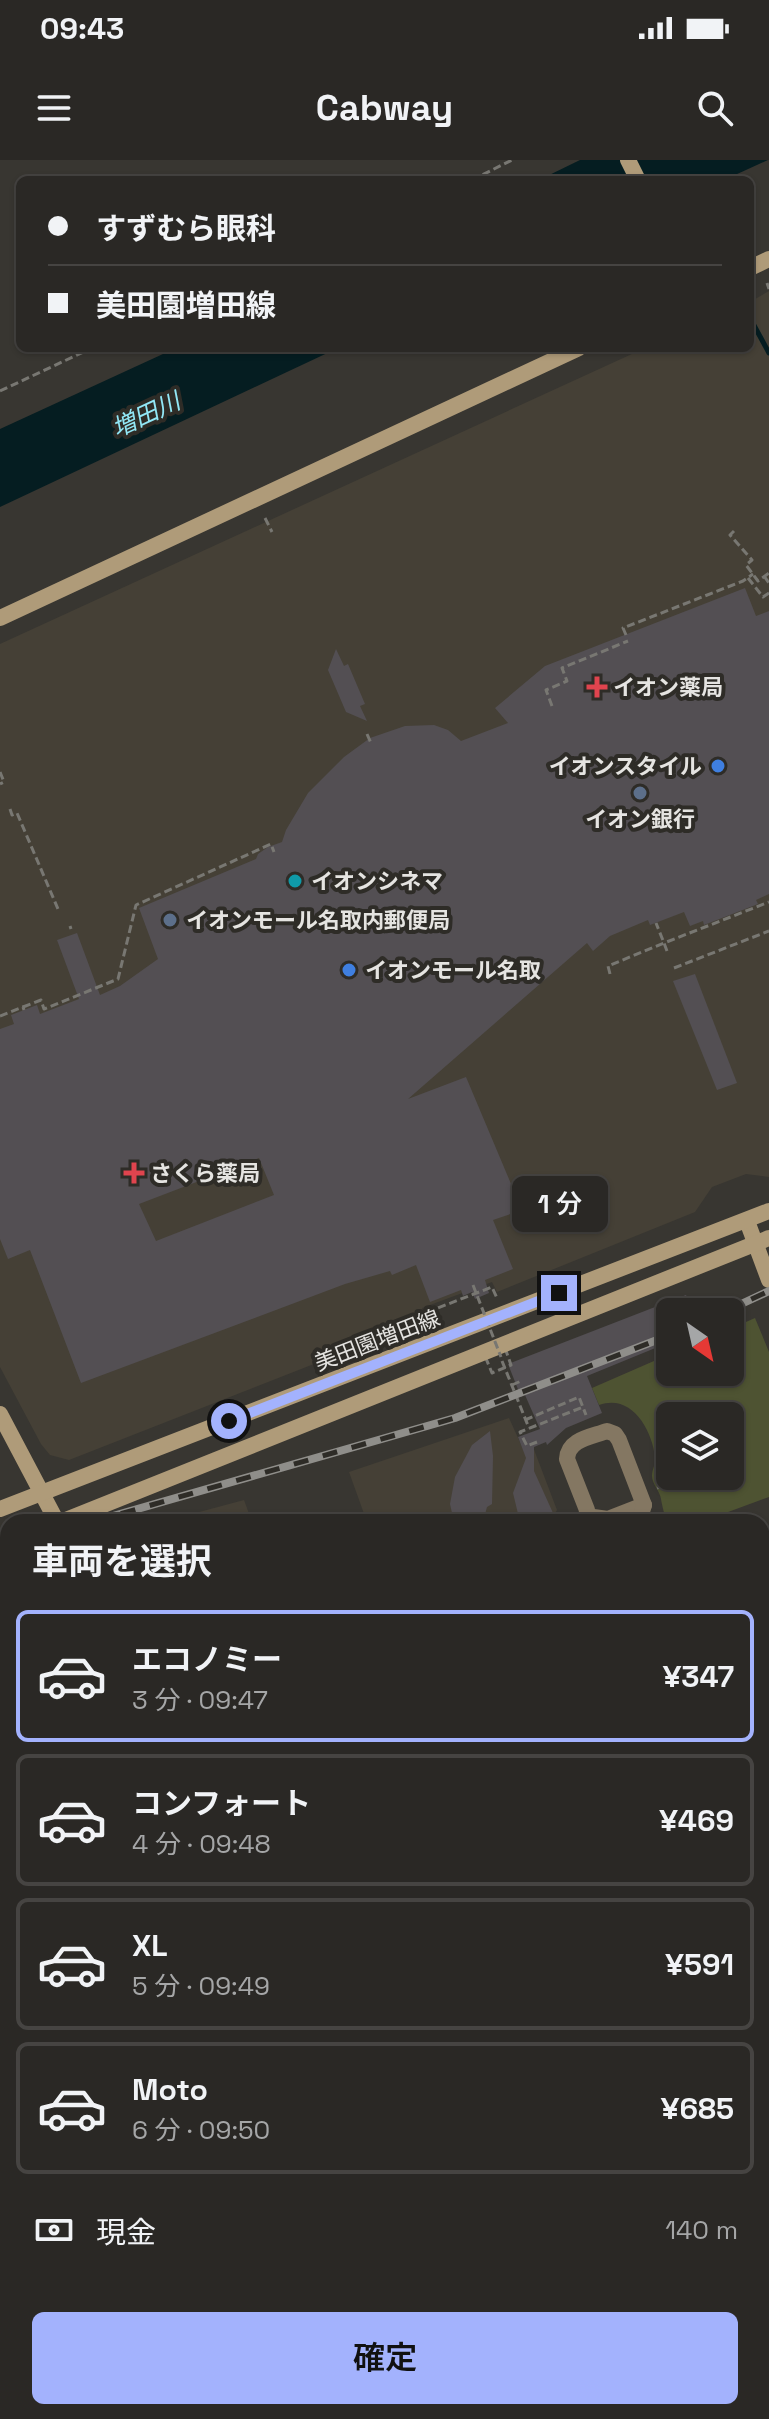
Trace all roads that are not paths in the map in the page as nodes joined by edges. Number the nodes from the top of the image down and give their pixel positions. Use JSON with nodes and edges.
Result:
{"nodes":[{"id":1,"x":570,"y":352,"type":"edge"},
{"id":2,"x":0,"y":618,"type":"edge"},
{"id":3,"x":769,"y":1211,"type":"edge"},
{"id":4,"x":747,"y":1221,"type":"junction"},
{"id":5,"x":762,"y":1241,"type":"edge"},
{"id":6,"x":769,"y":1280,"type":"edge"},
{"id":7,"x":0,"y":1414,"type":"edge"},
{"id":8,"x":43,"y":1494,"type":"junction"},
{"id":9,"x":644,"y":1505,"type":"junction"},
{"id":10,"x":0,"y":1509,"type":"edge"},
{"id":11,"x":54,"y":1514,"type":"edge"},
{"id":12,"x":79,"y":1514,"type":"edge"},
{"id":13,"x":587,"y":1514,"type":"edge"},
{"id":14,"x":621,"y":1514,"type":"edge"},
{"id":15,"x":641,"y":1514,"type":"edge"}],
"edges":[{"from":1,"to":2,"type":"main road"},
{"from":3,"to":4,"type":"main road","name":"美田園増田線"},
{"from":4,"to":5,"type":"main road"},
{"from":4,"to":8,"type":"main road","name":"美田園増田線"},
{"from":5,"to":6,"type":"main road"},
{"from":5,"to":12,"type":"main road"},
{"from":7,"to":8,"type":"main road"},
{"from":8,"to":10,"type":"main road","name":"美田園増田線"},
{"from":8,"to":11,"type":"main road"},
{"from":9,"to":13,"type":"street"},
{"from":9,"to":14,"type":"street"},
{"from":9,"to":15,"type":"street"}]}
